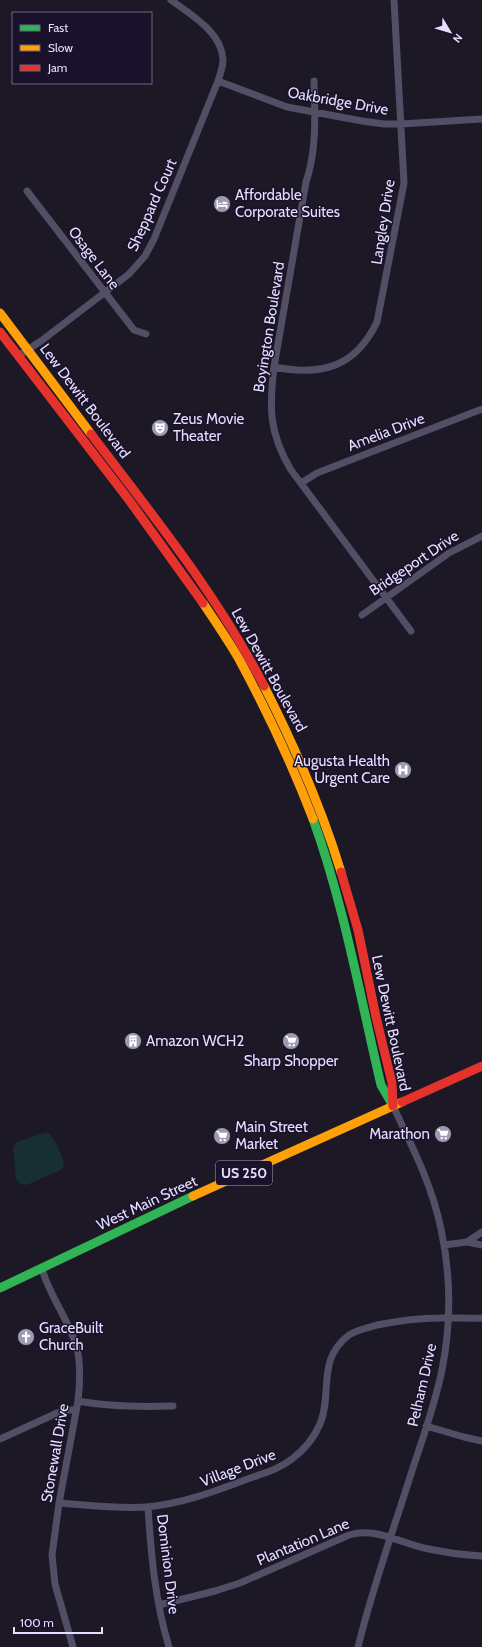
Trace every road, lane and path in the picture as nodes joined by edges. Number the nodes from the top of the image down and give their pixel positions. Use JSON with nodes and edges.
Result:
{"nodes":[{"id":1,"x":171,"y":0,"type":"edge"},
{"id":2,"x":394,"y":0,"type":"edge"},
{"id":3,"x":218,"y":81,"type":"junction"},
{"id":4,"x":314,"y":81,"type":"dead end"},
{"id":5,"x":315,"y":112,"type":"junction"},
{"id":6,"x":482,"y":119,"type":"edge"},
{"id":7,"x":401,"y":124,"type":"junction"},
{"id":8,"x":27,"y":191,"type":"dead end"},
{"id":9,"x":104,"y":293,"type":"junction"},
{"id":10,"x":0,"y":313,"type":"edge"},
{"id":11,"x":0,"y":332,"type":"edge"},
{"id":12,"x":146,"y":334,"type":"dead end"},
{"id":13,"x":27,"y":348,"type":"junction"},
{"id":14,"x":18,"y":356,"type":"junction"},
{"id":15,"x":274,"y":367,"type":"junction"},
{"id":16,"x":482,"y":409,"type":"edge"},
{"id":17,"x":301,"y":483,"type":"junction"},
{"id":18,"x":482,"y":536,"type":"edge"},
{"id":19,"x":201,"y":580,"type":"junction"},
{"id":20,"x":192,"y":586,"type":"junction"},
{"id":21,"x":386,"y":597,"type":"junction"},
{"id":22,"x":362,"y":614,"type":"dead end"},
{"id":23,"x":411,"y":631,"type":"dead end"},
{"id":24,"x":482,"y":1066,"type":"edge"},
{"id":25,"x":393,"y":1106,"type":"junction"},
{"id":26,"x":482,"y":1232,"type":"edge"},
{"id":27,"x":467,"y":1242,"type":"junction"},
{"id":28,"x":444,"y":1245,"type":"junction"},
{"id":29,"x":482,"y":1245,"type":"edge"},
{"id":30,"x":42,"y":1269,"type":"junction"},
{"id":31,"x":0,"y":1288,"type":"edge"},
{"id":32,"x":448,"y":1318,"type":"junction"},
{"id":33,"x":482,"y":1318,"type":"edge"},
{"id":34,"x":78,"y":1401,"type":"junction"},
{"id":35,"x":173,"y":1406,"type":"dead end"},
{"id":36,"x":76,"y":1410,"type":"junction"},
{"id":37,"x":426,"y":1426,"type":"junction"},
{"id":38,"x":0,"y":1439,"type":"edge"},
{"id":39,"x":482,"y":1441,"type":"edge"},
{"id":40,"x":59,"y":1503,"type":"junction"},
{"id":41,"x":148,"y":1506,"type":"junction"},
{"id":42,"x":390,"y":1538,"type":"junction"},
{"id":43,"x":482,"y":1556,"type":"edge"},
{"id":44,"x":159,"y":1605,"type":"junction"},
{"id":45,"x":73,"y":1647,"type":"edge"},
{"id":46,"x":169,"y":1647,"type":"edge"},
{"id":47,"x":358,"y":1647,"type":"edge"}],
"edges":[{"from":1,"to":3,"type":"street","name":"Sheppard Court"},
{"from":2,"to":7,"type":"street","name":"Langley Drive"},
{"from":3,"to":5,"type":"street","name":"Oakbridge Drive"},
{"from":3,"to":9,"type":"street","name":"Sheppard Court"},
{"from":4,"to":5,"type":"street","name":"Boyington Boulevard"},
{"from":5,"to":7,"type":"street","name":"Oakbridge Drive"},
{"from":5,"to":15,"type":"street","name":"Boyington Boulevard"},
{"from":6,"to":7,"type":"street","name":"Oakbridge Drive"},
{"from":7,"to":15,"type":"street","name":"Langley Drive"},
{"from":8,"to":9,"type":"street","name":"Osage Lane"},
{"from":9,"to":12,"type":"street","name":"Osage Lane"},
{"from":9,"to":13,"type":"street","name":"Sheppard Court"},
{"from":10,"to":13,"type":"main road","name":"Lew Dewitt Boulevard"},
{"from":11,"to":14,"type":"main road","name":"Lew Dewitt Boulevard"},
{"from":13,"to":14,"type":"street","name":"Sheppard Court"},
{"from":13,"to":19,"type":"main road","name":"Lew Dewitt Boulevard"},
{"from":14,"to":20,"type":"main road","name":"Lew Dewitt Boulevard"},
{"from":15,"to":17,"type":"street","name":"Boyington Boulevard"},
{"from":16,"to":17,"type":"street","name":"Amelia Drive"},
{"from":17,"to":21,"type":"street","name":"Boyington Boulevard"},
{"from":18,"to":21,"type":"street","name":"Bridgeport Drive"},
{"from":19,"to":20,"type":"street"},
{"from":19,"to":25,"type":"main road","name":"Lew Dewitt Boulevard"},
{"from":20,"to":25,"type":"main road","name":"Lew Dewitt Boulevard"},
{"from":21,"to":22,"type":"street","name":"Bridgeport Drive"},
{"from":21,"to":23,"type":"street","name":"Boyington Boulevard"},
{"from":24,"to":25,"type":"main road","name":"West Main Street","number":"US 250"},
{"from":25,"to":28,"type":"street","name":"Pelham Drive"},
{"from":25,"to":30,"type":"main road","name":"West Main Street","number":"US 250"},
{"from":26,"to":27,"type":"street"},
{"from":27,"to":28,"type":"street"},
{"from":27,"to":29,"type":"street"},
{"from":28,"to":32,"type":"street","name":"Pelham Drive"},
{"from":30,"to":31,"type":"main road","name":"West Main Street","number":"US 250"},
{"from":30,"to":34,"type":"street","name":"Stonewall Drive"},
{"from":32,"to":33,"type":"street","name":"Village Drive"},
{"from":32,"to":37,"type":"street","name":"Pelham Drive"},
{"from":32,"to":41,"type":"street","name":"Village Drive"},
{"from":34,"to":35,"type":"street"},
{"from":34,"to":36,"type":"street","name":"Stonewall Drive"},
{"from":36,"to":38,"type":"street"},
{"from":36,"to":40,"type":"street","name":"Stonewall Drive"},
{"from":37,"to":39,"type":"street"},
{"from":37,"to":42,"type":"street","name":"Pelham Drive"},
{"from":40,"to":41,"type":"street","name":"Village Drive"},
{"from":40,"to":45,"type":"street","name":"Stonewall Drive"},
{"from":41,"to":44,"type":"street","name":"Dominion Drive"},
{"from":42,"to":43,"type":"street","name":"Plantation Lane"},
{"from":42,"to":44,"type":"street","name":"Plantation Lane"},
{"from":42,"to":47,"type":"street","name":"Pelham Drive"},
{"from":44,"to":46,"type":"street","name":"Dominion Drive"}]}
